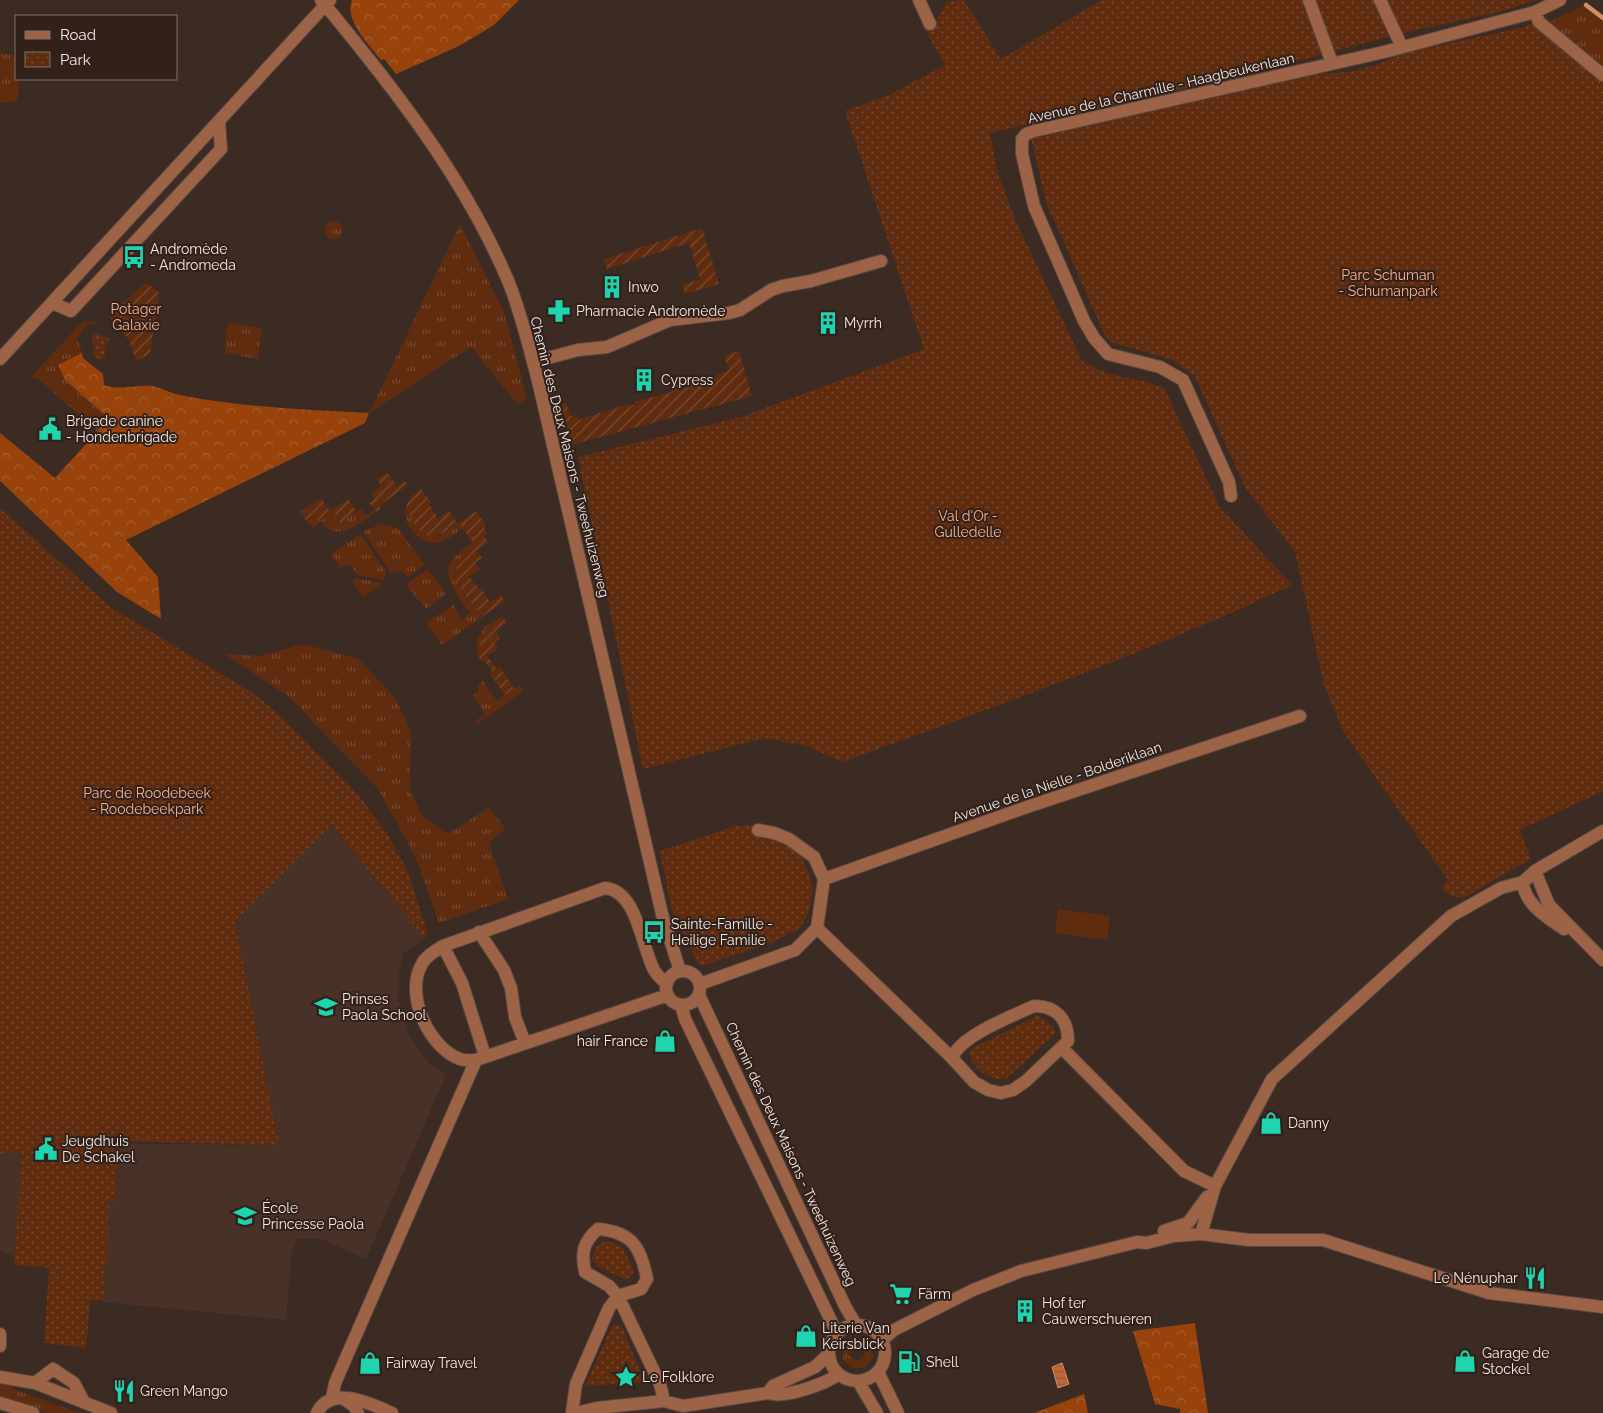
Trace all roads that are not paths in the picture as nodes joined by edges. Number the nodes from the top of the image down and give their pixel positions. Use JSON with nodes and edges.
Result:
{"nodes":[{"id":1,"x":919,"y":0,"type":"edge"},
{"id":2,"x":1309,"y":0,"type":"edge"},
{"id":3,"x":1380,"y":0,"type":"edge"},
{"id":4,"x":1560,"y":0,"type":"edge"},
{"id":5,"x":325,"y":2,"type":"edge"},
{"id":6,"x":1534,"y":12,"type":"junction"},
{"id":7,"x":930,"y":24,"type":"dead end"},
{"id":8,"x":1401,"y":45,"type":"junction"},
{"id":9,"x":1332,"y":63,"type":"junction"},
{"id":10,"x":1603,"y":76,"type":"edge"},
{"id":11,"x":219,"y":121,"type":"junction"},
{"id":12,"x":881,"y":260,"type":"dead end"},
{"id":13,"x":52,"y":303,"type":"junction"},
{"id":14,"x":0,"y":359,"type":"edge"},
{"id":15,"x":533,"y":362,"type":"junction"},
{"id":16,"x":1231,"y":496,"type":"dead end"},
{"id":17,"x":1300,"y":716,"type":"dead end"},
{"id":18,"x":758,"y":830,"type":"dead end"},
{"id":19,"x":1603,"y":831,"type":"edge"},
{"id":20,"x":1534,"y":871,"type":"junction"},
{"id":21,"x":824,"y":879,"type":"junction"},
{"id":22,"x":1523,"y":882,"type":"junction"},
{"id":23,"x":818,"y":928,"type":"junction"},
{"id":24,"x":479,"y":932,"type":"junction"},
{"id":25,"x":443,"y":946,"type":"junction"},
{"id":26,"x":1589,"y":948,"type":"junction"},
{"id":27,"x":1603,"y":960,"type":"edge"},
{"id":28,"x":680,"y":971,"type":"junction"},
{"id":29,"x":667,"y":990,"type":"junction"},
{"id":30,"x":699,"y":990,"type":"junction"},
{"id":31,"x":681,"y":1005,"type":"junction"},
{"id":32,"x":525,"y":1043,"type":"junction"},
{"id":33,"x":1062,"y":1048,"type":"junction"},
{"id":34,"x":480,"y":1058,"type":"junction"},
{"id":35,"x":952,"y":1058,"type":"junction"},
{"id":36,"x":1215,"y":1186,"type":"junction"},
{"id":37,"x":1201,"y":1234,"type":"junction"},
{"id":38,"x":1137,"y":1242,"type":"junction"},
{"id":39,"x":618,"y":1296,"type":"junction"},
{"id":40,"x":1603,"y":1307,"type":"edge"},
{"id":41,"x":856,"y":1325,"type":"junction"},
{"id":42,"x":837,"y":1333,"type":"junction"},
{"id":43,"x":0,"y":1334,"type":"edge"},
{"id":44,"x":882,"y":1340,"type":"junction"},
{"id":45,"x":0,"y":1346,"type":"edge"},
{"id":46,"x":829,"y":1354,"type":"junction"},
{"id":47,"x":878,"y":1372,"type":"junction"},
{"id":48,"x":839,"y":1374,"type":"junction"},
{"id":49,"x":0,"y":1377,"type":"edge"},
{"id":50,"x":858,"y":1381,"type":"junction"},
{"id":51,"x":35,"y":1383,"type":"junction"},
{"id":52,"x":768,"y":1393,"type":"junction"},
{"id":53,"x":338,"y":1399,"type":"junction"},
{"id":54,"x":84,"y":1402,"type":"junction"},
{"id":55,"x":0,"y":1403,"type":"edge"},
{"id":56,"x":666,"y":1407,"type":"edge"},
{"id":57,"x":683,"y":1409,"type":"edge"},
{"id":58,"x":33,"y":1413,"type":"edge"},
{"id":59,"x":111,"y":1413,"type":"edge"},
{"id":60,"x":317,"y":1413,"type":"edge"},
{"id":61,"x":358,"y":1413,"type":"edge"},
{"id":62,"x":392,"y":1413,"type":"edge"},
{"id":63,"x":572,"y":1413,"type":"edge"},
{"id":64,"x":576,"y":1413,"type":"edge"},
{"id":65,"x":876,"y":1413,"type":"edge"},
{"id":66,"x":898,"y":1413,"type":"edge"}],
"edges":[{"from":1,"to":7,"type":"street"},
{"from":2,"to":9,"type":"street"},
{"from":3,"to":8,"type":"street"},
{"from":4,"to":6,"type":"street","name":"Avenue de la Charmille - Haagbeukenlaan"},
{"from":5,"to":11,"type":"street"},
{"from":5,"to":15,"type":"street","name":"Chemin des Deux Maisons - Tweehuizenweg"},
{"from":6,"to":8,"type":"street","name":"Avenue de la Charmille - Haagbeukenlaan"},
{"from":6,"to":10,"type":"street"},
{"from":8,"to":9,"type":"street","name":"Avenue de la Charmille - Haagbeukenlaan"},
{"from":9,"to":16,"type":"street","name":"Avenue de la Charmille - Haagbeukenlaan"},
{"from":11,"to":13,"type":"street"},
{"from":11,"to":13,"type":"street"},
{"from":12,"to":15,"type":"street"},
{"from":13,"to":14,"type":"street"},
{"from":15,"to":28,"type":"street","name":"Chemin des Deux Maisons - Tweehuizenweg"},
{"from":17,"to":21,"type":"street","name":"Avenue de la Nielle - Bolderiklaan"},
{"from":18,"to":21,"type":"street"},
{"from":19,"to":20,"type":"street"},
{"from":20,"to":22,"type":"street"},
{"from":20,"to":26,"type":"street"},
{"from":21,"to":23,"type":"street"},
{"from":22,"to":26,"type":"street"},
{"from":22,"to":36,"type":"street"},
{"from":23,"to":30,"type":"street"},
{"from":23,"to":35,"type":"street"},
{"from":24,"to":25,"type":"street"},
{"from":24,"to":29,"type":"street"},
{"from":24,"to":32,"type":"street"},
{"from":25,"to":34,"type":"street"},
{"from":25,"to":34,"type":"street"},
{"from":26,"to":27,"type":"street"},
{"from":28,"to":29,"type":"street"},
{"from":28,"to":30,"type":"street"},
{"from":29,"to":31,"type":"street"},
{"from":29,"to":32,"type":"street"},
{"from":30,"to":31,"type":"street"},
{"from":30,"to":41,"type":"street","name":"Chemin des Deux Maisons - Tweehuizenweg"},
{"from":31,"to":42,"type":"street"},
{"from":32,"to":34,"type":"street"},
{"from":33,"to":35,"type":"street"},
{"from":33,"to":35,"type":"street"},
{"from":33,"to":36,"type":"street"},
{"from":34,"to":53,"type":"street"},
{"from":36,"to":37,"type":"street"},
{"from":36,"to":38,"type":"street"},
{"from":37,"to":38,"type":"street"},
{"from":37,"to":40,"type":"street"},
{"from":38,"to":44,"type":"street"},
{"from":39,"to":39,"type":"street"},
{"from":39,"to":56,"type":"street"},
{"from":39,"to":63,"type":"street"},
{"from":41,"to":42,"type":"street"},
{"from":41,"to":44,"type":"street"},
{"from":42,"to":46,"type":"street"},
{"from":43,"to":45,"type":"street"},
{"from":44,"to":47,"type":"street"},
{"from":46,"to":48,"type":"street"},
{"from":46,"to":52,"type":"street"},
{"from":47,"to":50,"type":"street"},
{"from":47,"to":66,"type":"street"},
{"from":48,"to":50,"type":"street"},
{"from":48,"to":52,"type":"street"},
{"from":49,"to":51,"type":"street"},
{"from":50,"to":65,"type":"street"},
{"from":51,"to":54,"type":"street"},
{"from":51,"to":54,"type":"street"},
{"from":52,"to":57,"type":"street"},
{"from":53,"to":60,"type":"street"},
{"from":53,"to":61,"type":"street"},
{"from":53,"to":62,"type":"street"},
{"from":54,"to":59,"type":"street"},
{"from":55,"to":58,"type":"street"},
{"from":56,"to":57,"type":"street"},
{"from":56,"to":64,"type":"street"}]}
